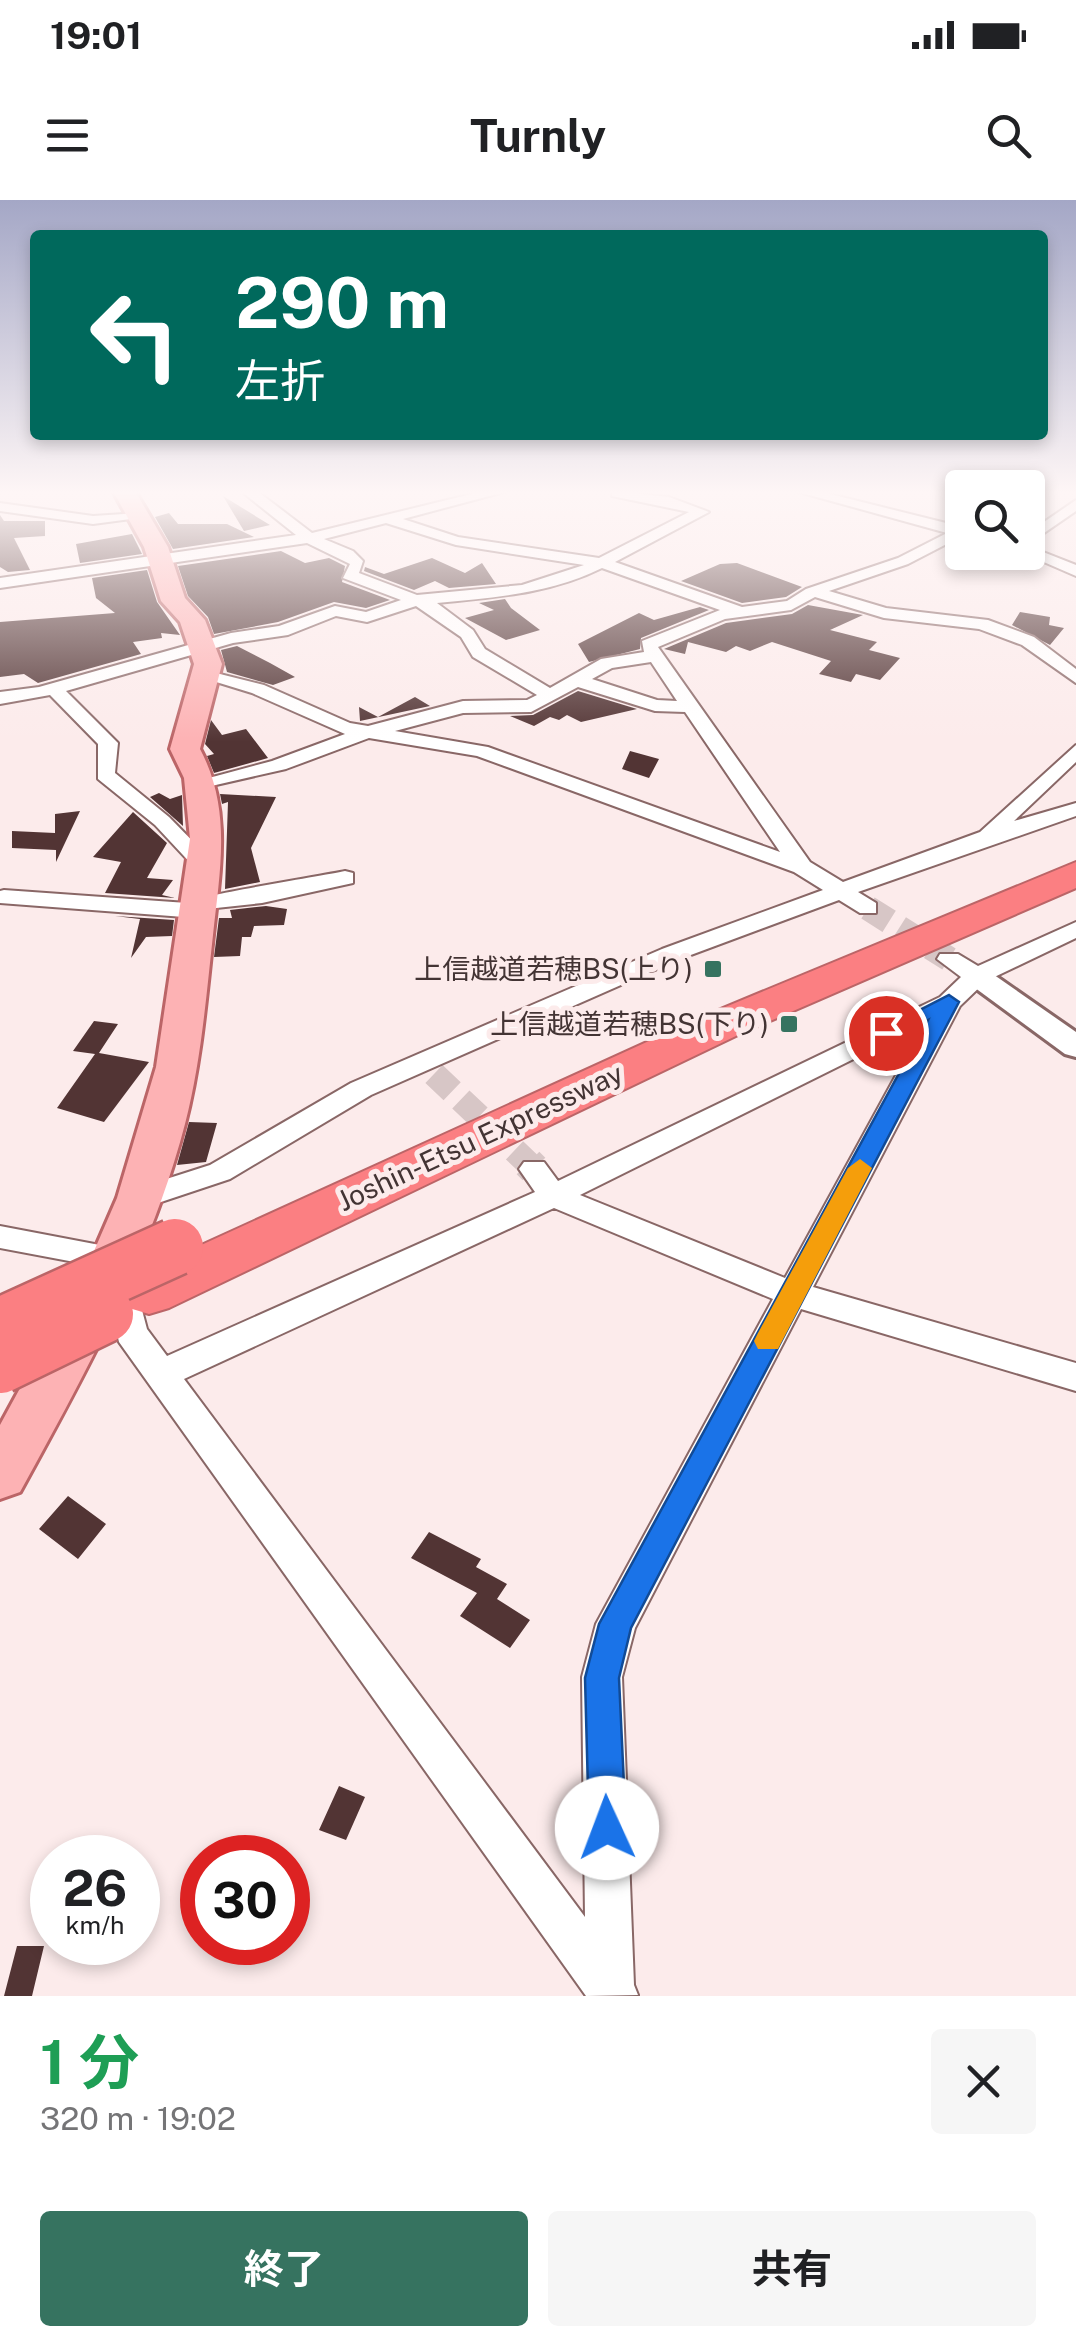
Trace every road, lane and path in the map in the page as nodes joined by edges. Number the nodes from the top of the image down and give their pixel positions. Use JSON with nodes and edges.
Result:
{"nodes":[{"id":1,"x":68,"y":575,"type":"edge"},
{"id":2,"x":166,"y":575,"type":"edge"},
{"id":3,"x":349,"y":575,"type":"edge"},
{"id":4,"x":570,"y":575,"type":"edge"},
{"id":5,"x":636,"y":575,"type":"edge"},
{"id":6,"x":861,"y":575,"type":"edge"},
{"id":7,"x":0,"y":584,"type":"edge"},
{"id":8,"x":812,"y":592,"type":"junction"},
{"id":9,"x":418,"y":600,"type":"junction"},
{"id":10,"x":741,"y":612,"type":"junction"},
{"id":11,"x":654,"y":656,"type":"junction"},
{"id":12,"x":204,"y":660,"type":"junction"},
{"id":13,"x":1076,"y":678,"type":"edge"},
{"id":14,"x":576,"y":680,"type":"junction"},
{"id":15,"x":53,"y":688,"type":"junction"},
{"id":16,"x":549,"y":695,"type":"junction"},
{"id":17,"x":0,"y":698,"type":"edge"},
{"id":18,"x":690,"y":707,"type":"junction"},
{"id":19,"x":364,"y":733,"type":"junction"},
{"id":20,"x":1076,"y":752,"type":"edge"},
{"id":21,"x":201,"y":786,"type":"junction"},
{"id":22,"x":1076,"y":810,"type":"edge"},
{"id":23,"x":986,"y":837,"type":"junction"},
{"id":24,"x":1076,"y":851,"type":"edge"},
{"id":25,"x":204,"y":864,"type":"junction"},
{"id":26,"x":802,"y":867,"type":"junction"},
{"id":27,"x":1076,"y":874,"type":"edge"},
{"id":28,"x":345,"y":878,"type":"dead end"},
{"id":29,"x":840,"y":893,"type":"junction"},
{"id":30,"x":4,"y":897,"type":"dead end"},
{"id":31,"x":198,"y":907,"type":"junction"},
{"id":32,"x":868,"y":908,"type":"tunnel mouth"},
{"id":33,"x":1076,"y":929,"type":"edge"},
{"id":34,"x":963,"y":968,"type":"junction"},
{"id":35,"x":949,"y":1002,"type":"junction"},
{"id":36,"x":1076,"y":1047,"type":"edge"},
{"id":37,"x":534,"y":1169,"type":"tunnel mouth"},
{"id":38,"x":553,"y":1196,"type":"junction"},
{"id":39,"x":140,"y":1198,"type":"junction"},
{"id":40,"x":4,"y":1242,"type":"edge"},
{"id":41,"x":146,"y":1266,"type":"junction"},
{"id":42,"x":793,"y":1294,"type":"junction"},
{"id":43,"x":0,"y":1340,"type":"edge"},
{"id":44,"x":162,"y":1374,"type":"junction"},
{"id":45,"x":1076,"y":1377,"type":"edge"},
{"id":46,"x":0,"y":1475,"type":"edge"},
{"id":47,"x":612,"y":1993,"type":"edge"}],
"edges":[{"from":1,"to":7,"type":"street"},
{"from":2,"to":12,"type":"main road"},
{"from":3,"to":9,"type":"street"},
{"from":4,"to":9,"type":"street"},
{"from":5,"to":10,"type":"street"},
{"from":6,"to":8,"type":"street"},
{"from":8,"to":10,"type":"street"},
{"from":8,"to":13,"type":"street"},
{"from":9,"to":12,"type":"street"},
{"from":9,"to":16,"type":"street"},
{"from":10,"to":11,"type":"street"},
{"from":11,"to":14,"type":"street"},
{"from":11,"to":18,"type":"street"},
{"from":12,"to":15,"type":"street"},
{"from":12,"to":19,"type":"street"},
{"from":12,"to":21,"type":"main road"},
{"from":14,"to":16,"type":"street"},
{"from":14,"to":18,"type":"street"},
{"from":15,"to":17,"type":"street"},
{"from":15,"to":25,"type":"street"},
{"from":16,"to":19,"type":"street"},
{"from":18,"to":26,"type":"street"},
{"from":19,"to":21,"type":"street"},
{"from":19,"to":26,"type":"street"},
{"from":20,"to":23,"type":"street"},
{"from":21,"to":25,"type":"main road"},
{"from":22,"to":23,"type":"street"},
{"from":23,"to":29,"type":"street"},
{"from":24,"to":41,"type":"highway","name":"Joshin-Etsu Expressway"},
{"from":25,"to":31,"type":"main road"},
{"from":26,"to":29,"type":"street"},
{"from":27,"to":41,"type":"highway","name":"Joshin-Etsu Expressway"},
{"from":28,"to":31,"type":"street"},
{"from":29,"to":32,"type":"street"},
{"from":29,"to":39,"type":"street"},
{"from":30,"to":31,"type":"street"},
{"from":31,"to":39,"type":"main road"},
{"from":33,"to":34,"type":"street"},
{"from":34,"to":35,"type":"street"},
{"from":34,"to":36,"type":"street"},
{"from":35,"to":38,"type":"street"},
{"from":35,"to":42,"type":"street"},
{"from":37,"to":38,"type":"street"},
{"from":38,"to":42,"type":"street"},
{"from":38,"to":44,"type":"street"},
{"from":39,"to":41,"type":"main road"},
{"from":40,"to":41,"type":"street"},
{"from":41,"to":43,"type":"highway","name":"Joshin-Etsu Expressway","bridge":true},
{"from":41,"to":44,"type":"street"},
{"from":41,"to":46,"type":"main road"},
{"from":42,"to":45,"type":"street"},
{"from":42,"to":47,"type":"street"},
{"from":44,"to":47,"type":"street"}]}
